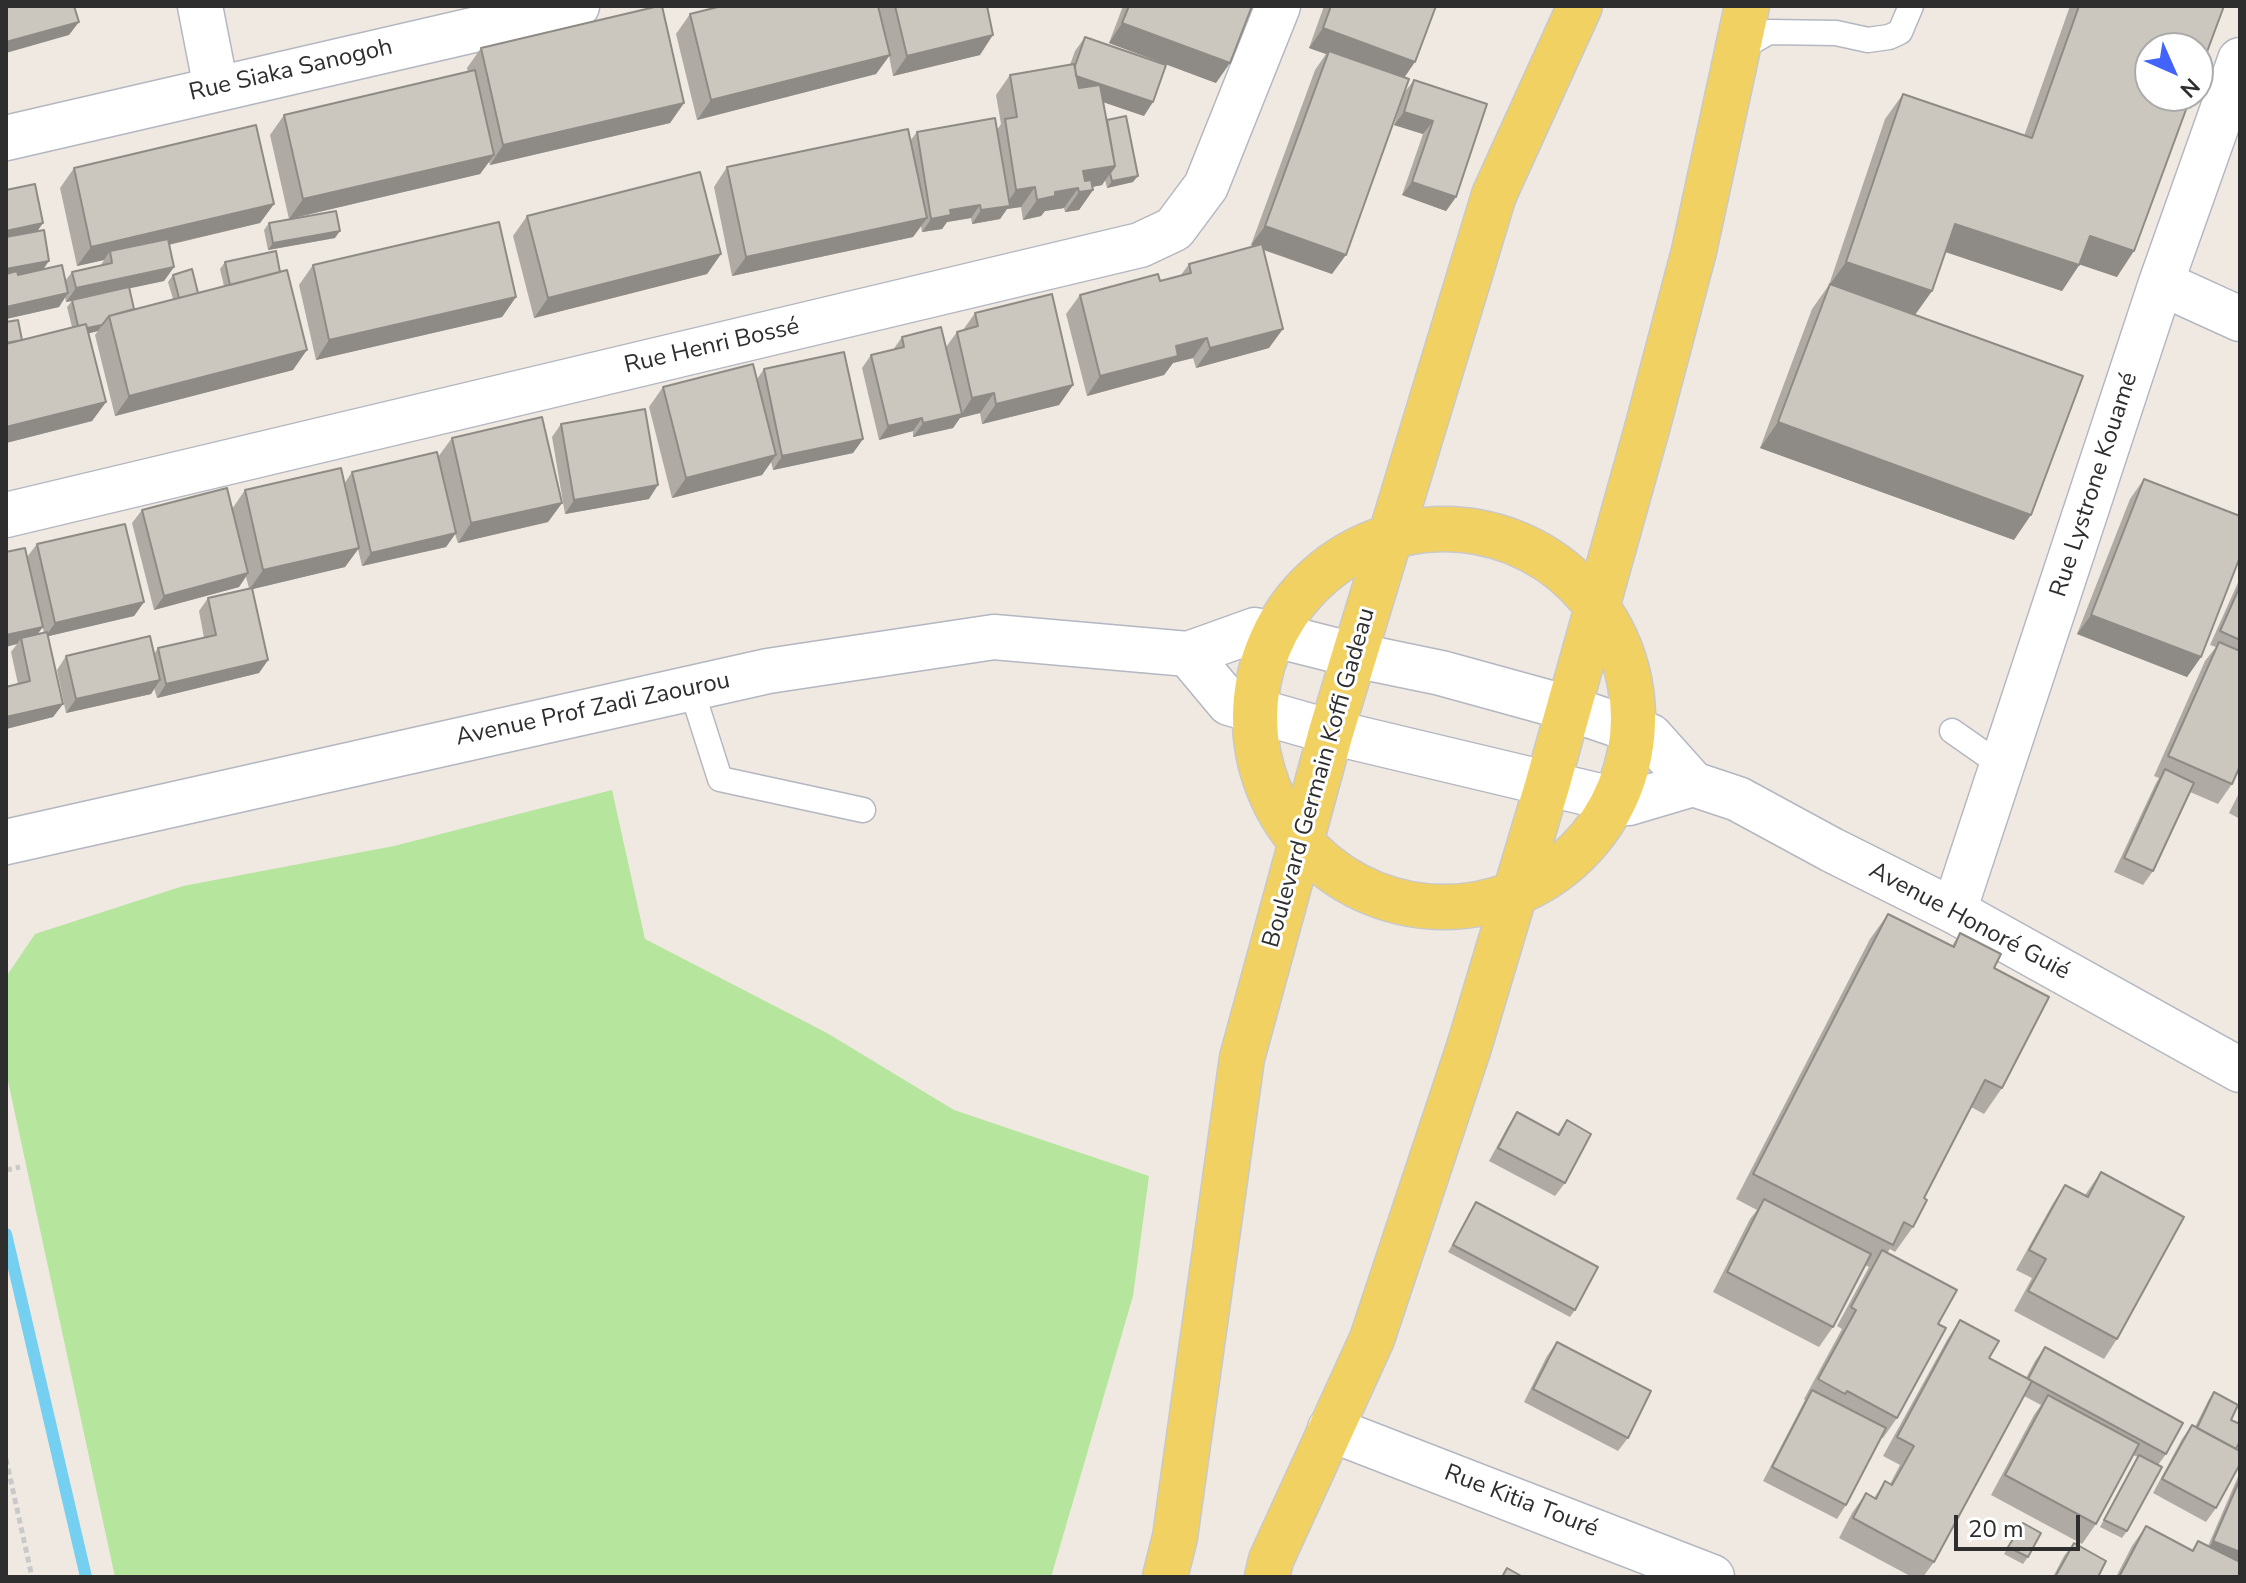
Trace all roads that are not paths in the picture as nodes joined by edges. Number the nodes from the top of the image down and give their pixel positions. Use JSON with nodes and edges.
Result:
{"nodes":[{"id":1,"x":200,"y":6,"type":"edge"},
{"id":2,"x":577,"y":6,"type":"edge"},
{"id":3,"x":1278,"y":6,"type":"edge"},
{"id":4,"x":1580,"y":6,"type":"edge"},
{"id":5,"x":1747,"y":6,"type":"edge"},
{"id":6,"x":1911,"y":6,"type":"edge"},
{"id":7,"x":1739,"y":49,"type":"junction"},
{"id":8,"x":2240,"y":60,"type":"edge"},
{"id":9,"x":216,"y":88,"type":"junction"},
{"id":10,"x":6,"y":138,"type":"edge"},
{"id":11,"x":2161,"y":283,"type":"junction"},
{"id":12,"x":2240,"y":319,"type":"edge"},
{"id":13,"x":6,"y":515,"type":"edge"},
{"id":14,"x":1390,"y":536,"type":"junction"},
{"id":15,"x":1597,"y":605,"type":"junction"},
{"id":16,"x":1273,"y":635,"type":"junction"},
{"id":17,"x":1188,"y":654,"type":"junction"},
{"id":18,"x":1354,"y":655,"type":"junction"},
{"id":19,"x":691,"y":688,"type":"junction"},
{"id":20,"x":1568,"y":708,"type":"junction"},
{"id":21,"x":1255,"y":711,"type":"junction"},
{"id":22,"x":1634,"y":730,"type":"junction"},
{"id":23,"x":1952,"y":731,"type":"dead end"},
{"id":24,"x":1331,"y":732,"type":"junction"},
{"id":25,"x":2002,"y":766,"type":"junction"},
{"id":26,"x":1693,"y":784,"type":"junction"},
{"id":27,"x":1547,"y":786,"type":"junction"},
{"id":28,"x":1615,"y":800,"type":"junction"},
{"id":29,"x":863,"y":810,"type":"dead end"},
{"id":30,"x":6,"y":842,"type":"edge"},
{"id":31,"x":1300,"y":846,"type":"junction"},
{"id":32,"x":1514,"y":896,"type":"junction"},
{"id":33,"x":1954,"y":911,"type":"junction"},
{"id":34,"x":2240,"y":1070,"type":"edge"},
{"id":35,"x":1330,"y":1429,"type":"junction"},
{"id":36,"x":1165,"y":1577,"type":"edge"},
{"id":37,"x":1267,"y":1577,"type":"edge"},
{"id":38,"x":1712,"y":1577,"type":"edge"}],
"edges":[{"from":1,"to":9,"type":"street"},
{"from":2,"to":9,"type":"street","name":"Rue Siaka Sanogoh"},
{"from":3,"to":13,"type":"street","name":"Rue Henri Bossé"},
{"from":4,"to":14,"type":"main road","name":"Boulevard Germain Koffi Gadeau"},
{"from":5,"to":7,"type":"main road"},
{"from":6,"to":7,"type":"lane"},
{"from":7,"to":15,"type":"main road"},
{"from":8,"to":11,"type":"street","name":"Rue Lystrone Kouamé"},
{"from":9,"to":10,"type":"street","name":"Rue Siaka Sanogoh"},
{"from":11,"to":12,"type":"street"},
{"from":11,"to":25,"type":"street","name":"Rue Lystrone Kouamé"},
{"from":14,"to":15,"type":"main road"},
{"from":14,"to":16,"type":"main road"},
{"from":14,"to":18,"type":"main road","name":"Boulevard Germain Koffi Gadeau"},
{"from":15,"to":20,"type":"main road"},
{"from":15,"to":22,"type":"main road"},
{"from":16,"to":17,"type":"street","name":"Avenue Honoré Guié"},
{"from":16,"to":18,"type":"street","name":"Avenue Honoré Guié"},
{"from":16,"to":21,"type":"main road"},
{"from":17,"to":19,"type":"street","name":"Avenue Prof Zadi Zaourou"},
{"from":17,"to":21,"type":"street"},
{"from":18,"to":20,"type":"street","name":"Avenue Honoré Guié"},
{"from":18,"to":24,"type":"main road","name":"Boulevard Germain Koffi Gadeau"},
{"from":19,"to":29,"type":"lane"},
{"from":19,"to":30,"type":"street","name":"Avenue Prof Zadi Zaourou"},
{"from":20,"to":22,"type":"street","name":"Avenue Honoré Guié"},
{"from":20,"to":27,"type":"main road"},
{"from":21,"to":24,"type":"street"},
{"from":21,"to":31,"type":"main road"},
{"from":22,"to":26,"type":"street","name":"Avenue Honoré Guié"},
{"from":22,"to":28,"type":"main road"},
{"from":23,"to":25,"type":"lane"},
{"from":24,"to":27,"type":"street"},
{"from":24,"to":31,"type":"main road","name":"Boulevard Germain Koffi Gadeau"},
{"from":25,"to":33,"type":"street","name":"Rue Lystrone Kouamé"},
{"from":26,"to":28,"type":"street"},
{"from":26,"to":33,"type":"street","name":"Avenue Honoré Guié"},
{"from":27,"to":28,"type":"street"},
{"from":27,"to":32,"type":"main road"},
{"from":28,"to":32,"type":"main road"},
{"from":31,"to":32,"type":"main road"},
{"from":31,"to":36,"type":"main road","name":"Boulevard Germain Koffi Gadeau"},
{"from":32,"to":35,"type":"main road"},
{"from":33,"to":34,"type":"street","name":"Avenue Honoré Guié"},
{"from":35,"to":37,"type":"main road"},
{"from":35,"to":38,"type":"street","name":"Rue Kitia Touré"}]}
